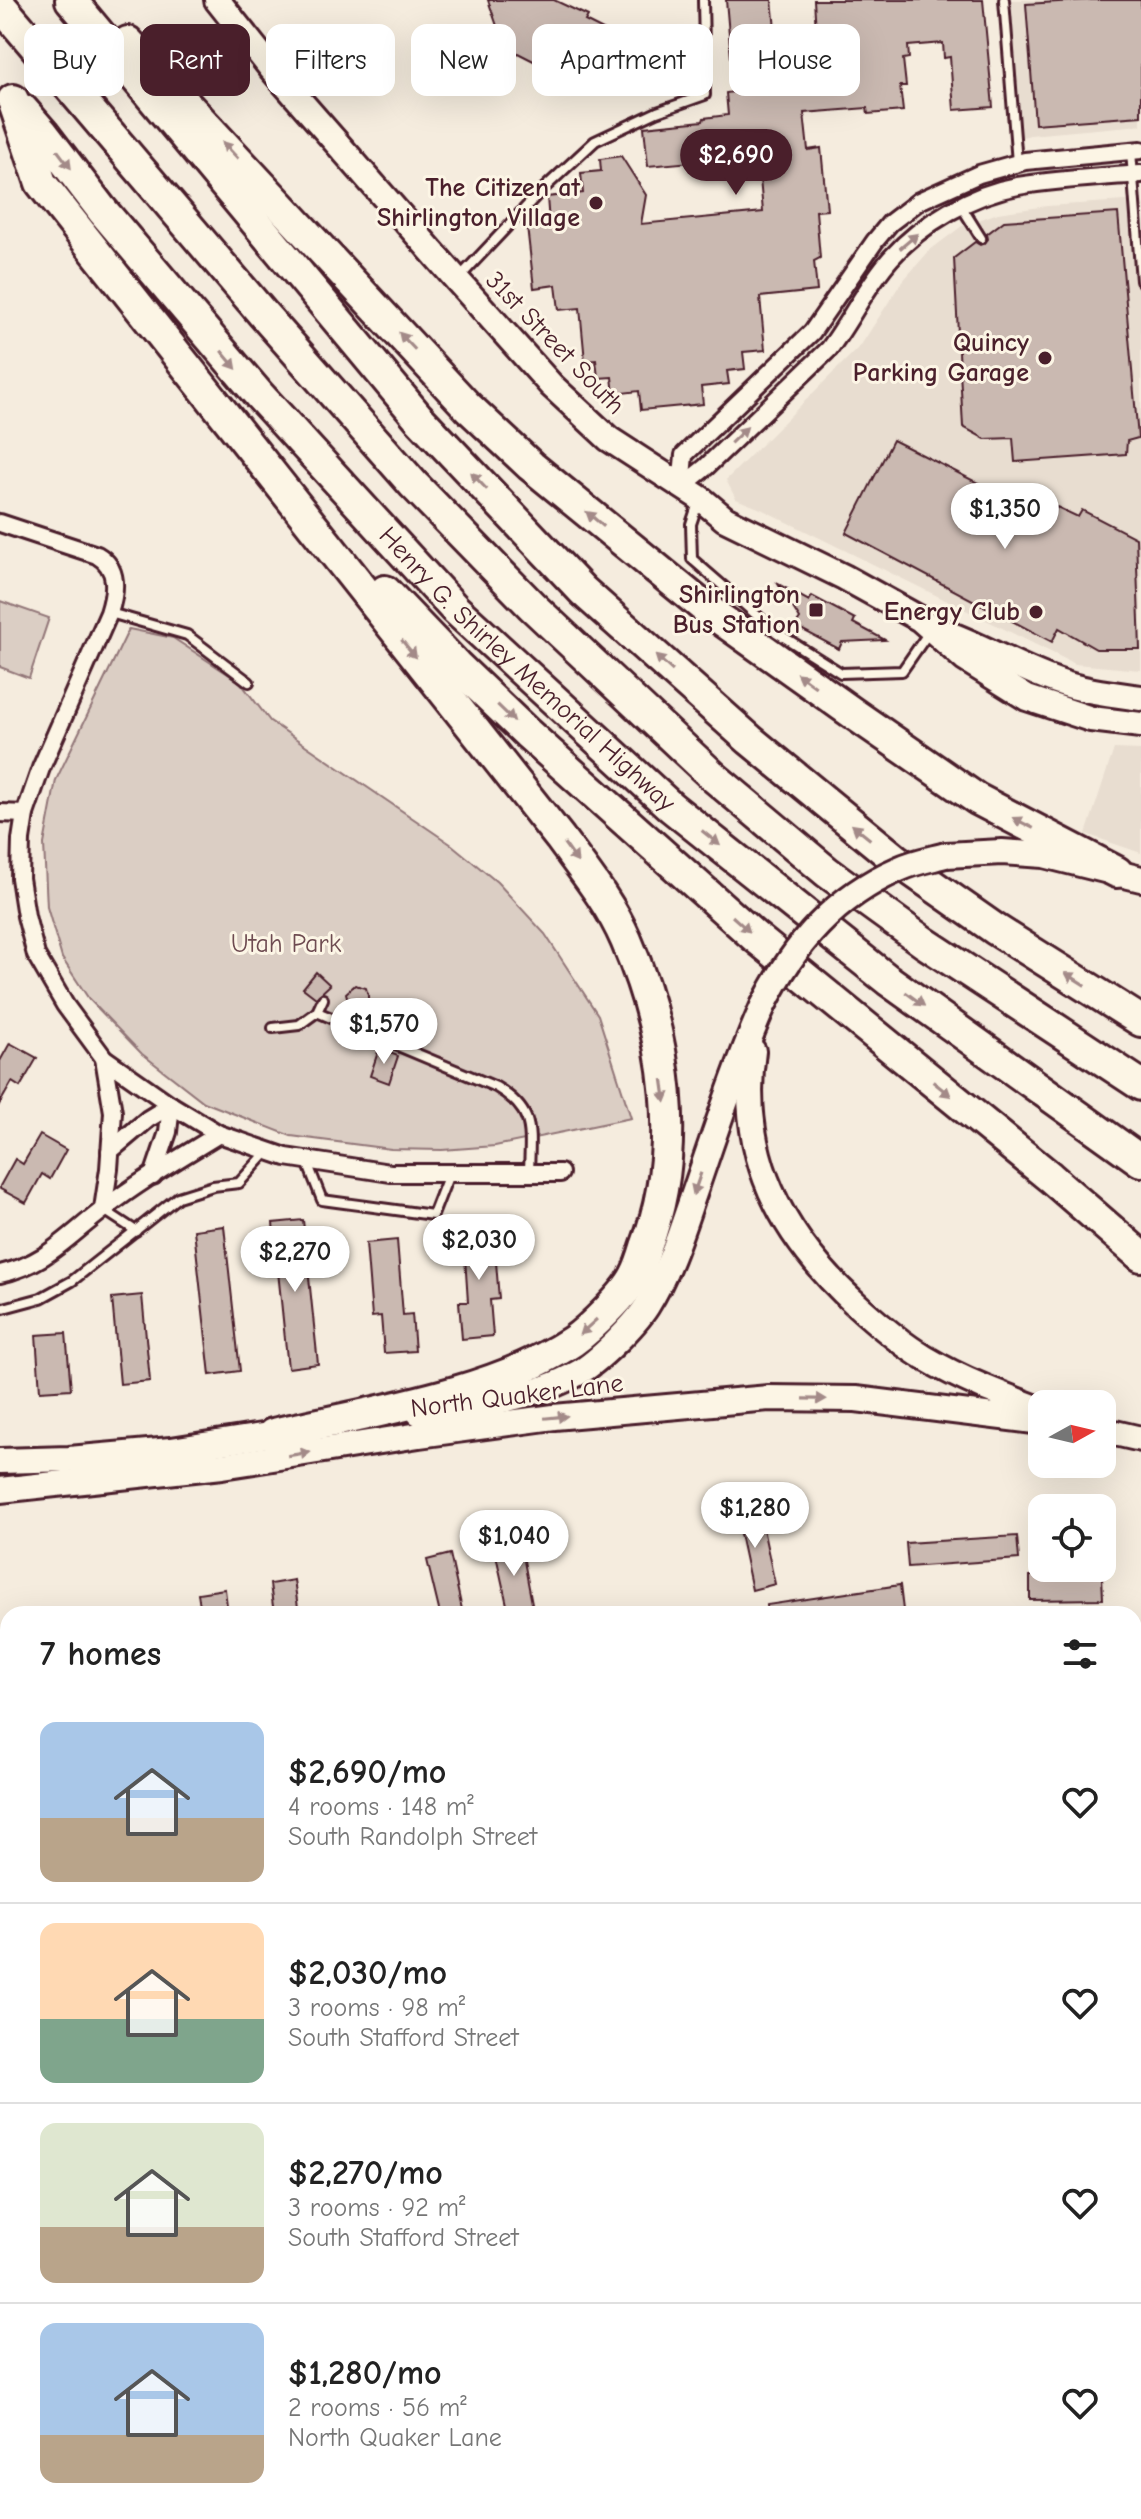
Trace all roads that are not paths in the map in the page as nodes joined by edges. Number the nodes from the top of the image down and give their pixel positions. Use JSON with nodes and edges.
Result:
{"nodes":[{"id":1,"x":71,"y":0,"type":"edge"},
{"id":2,"x":88,"y":0,"type":"edge"},
{"id":3,"x":217,"y":0,"type":"edge"},
{"id":4,"x":703,"y":0,"type":"edge"},
{"id":5,"x":1004,"y":0,"type":"edge"},
{"id":6,"x":0,"y":5,"type":"edge"},
{"id":7,"x":6,"y":92,"type":"edge"},
{"id":8,"x":1136,"y":151,"type":"edge"},
{"id":9,"x":1017,"y":163,"type":"junction"},
{"id":10,"x":1137,"y":175,"type":"edge"},
{"id":11,"x":961,"y":206,"type":"junction"},
{"id":12,"x":981,"y":238,"type":"dead end"},
{"id":13,"x":457,"y":280,"type":"junction"},
{"id":14,"x":1141,"y":281,"type":"edge"},
{"id":15,"x":256,"y":457,"type":"junction"},
{"id":16,"x":690,"y":492,"type":"junction"},
{"id":17,"x":0,"y":523,"type":"edge"},
{"id":18,"x":109,"y":613,"type":"junction"},
{"id":19,"x":932,"y":628,"type":"junction"},
{"id":20,"x":249,"y":682,"type":"dead end"},
{"id":21,"x":1141,"y":698,"type":"edge"},
{"id":22,"x":1141,"y":725,"type":"edge"},
{"id":23,"x":0,"y":813,"type":"edge"},
{"id":24,"x":25,"y":814,"type":"junction"},
{"id":25,"x":1129,"y":875,"type":"edge"},
{"id":26,"x":323,"y":999,"type":"dead end"},
{"id":27,"x":763,"y":1006,"type":"junction"},
{"id":28,"x":317,"y":1012,"type":"junction"},
{"id":29,"x":1141,"y":1021,"type":"edge"},
{"id":30,"x":273,"y":1028,"type":"dead end"},
{"id":31,"x":104,"y":1058,"type":"junction"},
{"id":32,"x":1141,"y":1085,"type":"edge"},
{"id":33,"x":171,"y":1105,"type":"junction"},
{"id":34,"x":219,"y":1134,"type":"junction"},
{"id":35,"x":110,"y":1151,"type":"junction"},
{"id":36,"x":267,"y":1152,"type":"junction"},
{"id":37,"x":306,"y":1161,"type":"junction"},
{"id":38,"x":1141,"y":1161,"type":"edge"},
{"id":39,"x":529,"y":1173,"type":"junction"},
{"id":40,"x":560,"y":1173,"type":"dead end"},
{"id":41,"x":449,"y":1174,"type":"junction"},
{"id":42,"x":153,"y":1176,"type":"junction"},
{"id":43,"x":103,"y":1209,"type":"junction"},
{"id":44,"x":136,"y":1231,"type":"junction"},
{"id":45,"x":1141,"y":1256,"type":"edge"},
{"id":46,"x":0,"y":1274,"type":"edge"},
{"id":47,"x":0,"y":1309,"type":"edge"},
{"id":48,"x":1028,"y":1405,"type":"edge"},
{"id":49,"x":1028,"y":1420,"type":"edge"},
{"id":50,"x":1116,"y":1433,"type":"edge"},
{"id":51,"x":273,"y":1434,"type":"junction"},
{"id":52,"x":1141,"y":1439,"type":"edge"},
{"id":53,"x":0,"y":1461,"type":"edge"},
{"id":54,"x":0,"y":1490,"type":"edge"}],
"edges":[{"from":29,"to":1,"type":"highway","one_way":true},
{"from":25,"to":2,"type":"highway","one_way":true},
{"from":3,"to":13,"type":"main road","name":"31st Street South"},
{"from":4,"to":13,"type":"lane"},
{"from":5,"to":9,"type":"lane"},
{"from":6,"to":32,"type":"highway"},
{"from":7,"to":15,"type":"highway"},
{"from":7,"to":38,"type":"highway","name":"Henry G. Shirley Memorial Highway","one_way":true},
{"from":8,"to":9,"type":"street"},
{"from":8,"to":10,"type":"lane"},
{"from":9,"to":16,"type":"street"},
{"from":10,"to":11,"type":"street"},
{"from":10,"to":14,"type":"lane"},
{"from":11,"to":12,"type":"lane"},
{"from":16,"to":11,"type":"street","one_way":true},
{"from":13,"to":16,"type":"main road","name":"31st Street South"},
{"from":15,"to":45,"type":"highway","one_way":true},
{"from":15,"to":51,"type":"highway","one_way":true},
{"from":16,"to":19,"type":"main road","name":"31st Street South"},
{"from":16,"to":19,"type":"lane"},
{"from":17,"to":18,"type":"street"},
{"from":18,"to":20,"type":"lane"},
{"from":18,"to":24,"type":"street"},
{"from":19,"to":21,"type":"main road","name":"31st Street South"},
{"from":19,"to":22,"type":"main road","name":"31st Street South"},
{"from":23,"to":24,"type":"street"},
{"from":24,"to":31,"type":"street"},
{"from":25,"to":27,"type":"main road","bridge":true},
{"from":26,"to":28,"type":"lane"},
{"from":27,"to":48,"type":"main road"},
{"from":27,"to":51,"type":"main road","name":"North Quaker Lane","one_way":true},
{"from":28,"to":30,"type":"lane"},
{"from":28,"to":39,"type":"lane"},
{"from":31,"to":33,"type":"street"},
{"from":31,"to":35,"type":"street"},
{"from":33,"to":34,"type":"street"},
{"from":33,"to":35,"type":"street"},
{"from":33,"to":42,"type":"street"},
{"from":34,"to":36,"type":"street"},
{"from":34,"to":42,"type":"street"},
{"from":35,"to":43,"type":"street"},
{"from":36,"to":37,"type":"street"},
{"from":36,"to":44,"type":"lane"},
{"from":37,"to":41,"type":"street"},
{"from":37,"to":41,"type":"lane"},
{"from":39,"to":40,"type":"street"},
{"from":39,"to":41,"type":"street"},
{"from":42,"to":43,"type":"street"},
{"from":43,"to":44,"type":"lane"},
{"from":43,"to":46,"type":"street"},
{"from":44,"to":47,"type":"lane"},
{"from":54,"to":49,"type":"main road","name":"North Quaker Lane","one_way":true},
{"from":50,"to":52,"type":"main road"},
{"from":51,"to":53,"type":"main road","name":"North Quaker Lane"}]}
